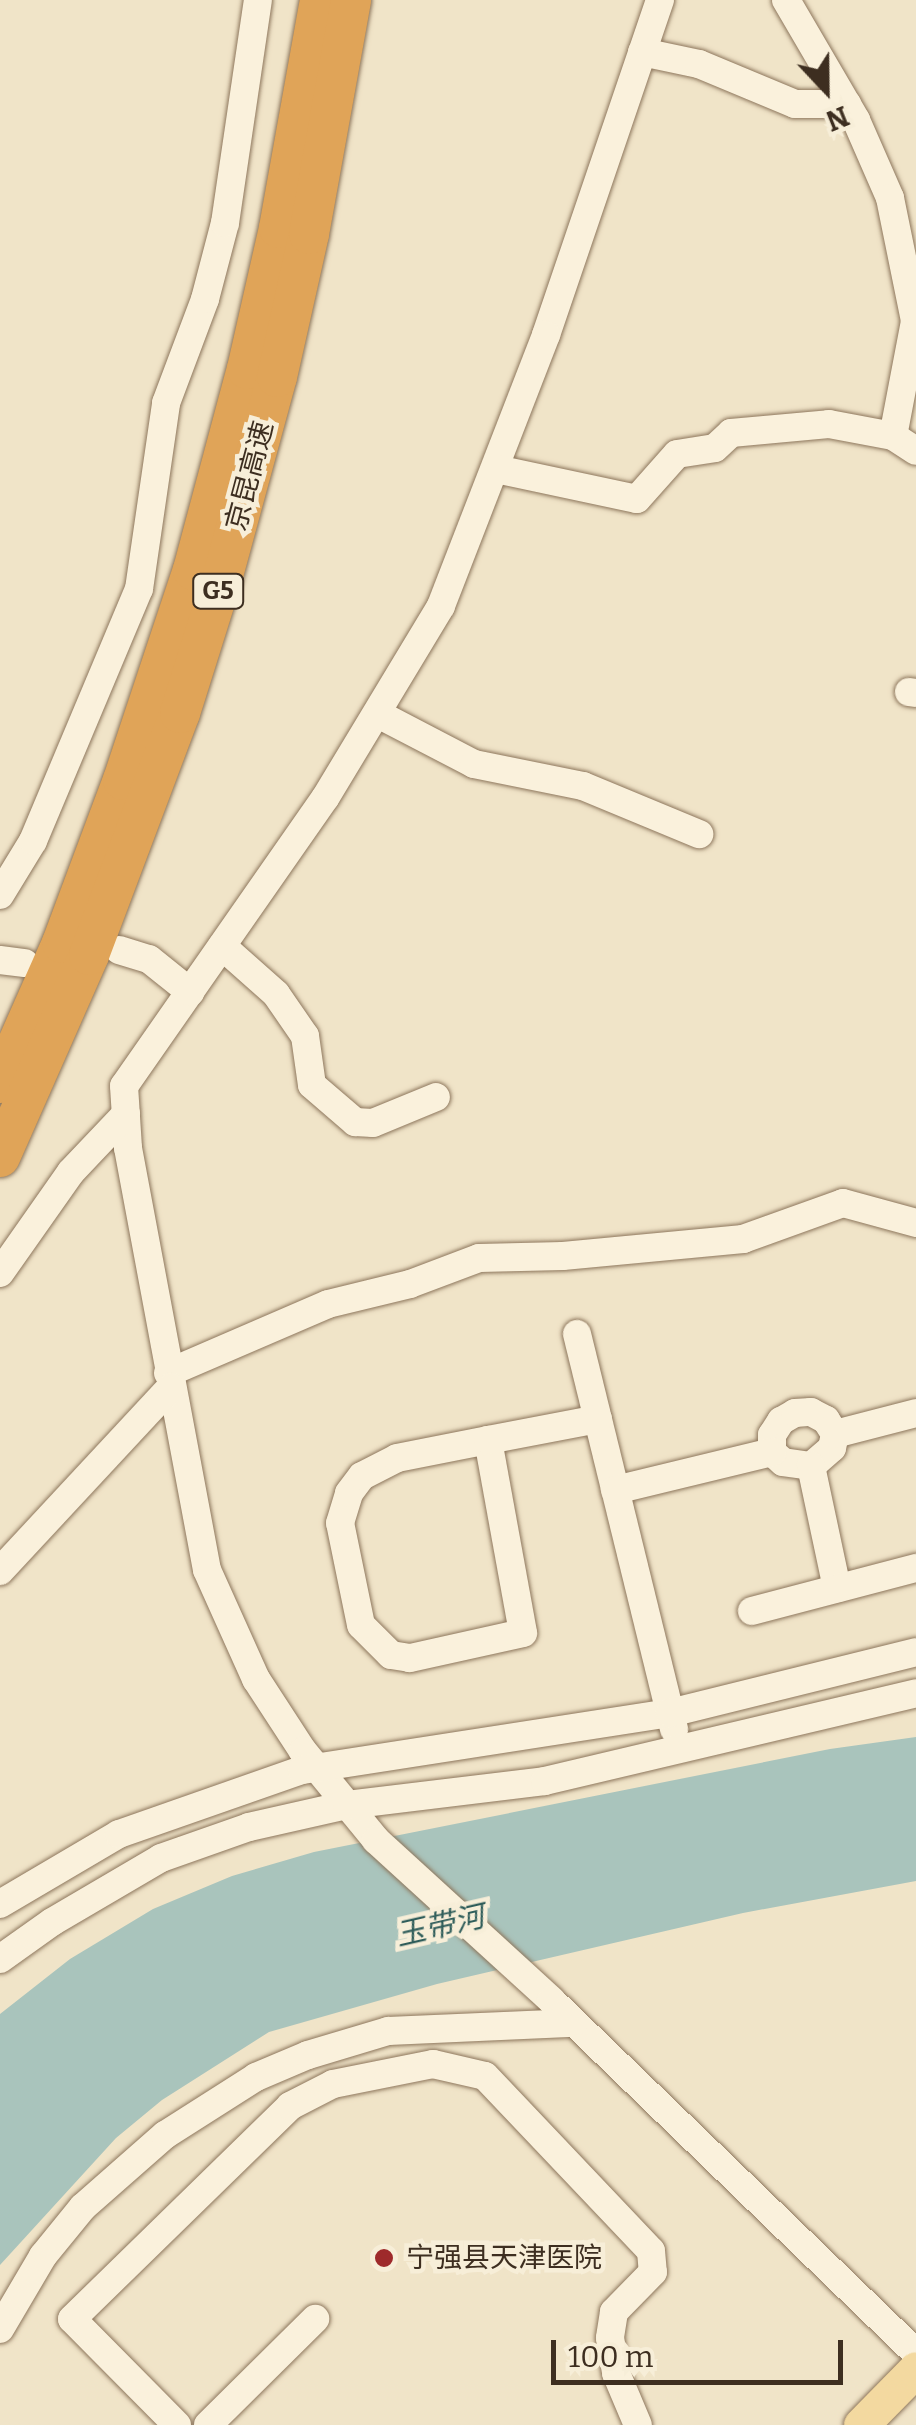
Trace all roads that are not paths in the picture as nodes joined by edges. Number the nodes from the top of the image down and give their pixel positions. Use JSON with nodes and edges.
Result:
{"nodes":[{"id":1,"x":258,"y":0,"type":"edge"},
{"id":2,"x":320,"y":0,"type":"edge"},
{"id":3,"x":351,"y":0,"type":"edge"},
{"id":4,"x":660,"y":0,"type":"edge"},
{"id":5,"x":786,"y":0,"type":"edge"},
{"id":6,"x":642,"y":52,"type":"junction"},
{"id":7,"x":847,"y":104,"type":"junction"},
{"id":8,"x":904,"y":443,"type":"edge"},
{"id":9,"x":496,"y":470,"type":"junction"},
{"id":10,"x":378,"y":714,"type":"junction"},
{"id":11,"x":700,"y":834,"type":"dead end"},
{"id":12,"x":0,"y":895,"type":"edge"},
{"id":13,"x":222,"y":946,"type":"junction"},
{"id":14,"x":120,"y":950,"type":"dead end"},
{"id":15,"x":190,"y":992,"type":"junction"},
{"id":16,"x":0,"y":1083,"type":"edge"},
{"id":17,"x":436,"y":1097,"type":"dead end"},
{"id":18,"x":126,"y":1114,"type":"junction"},
{"id":19,"x":0,"y":1157,"type":"edge"},
{"id":20,"x":916,"y":1223,"type":"edge"},
{"id":21,"x":0,"y":1272,"type":"edge"},
{"id":22,"x":577,"y":1334,"type":"dead end"},
{"id":23,"x":170,"y":1380,"type":"junction"},
{"id":24,"x":916,"y":1413,"type":"edge"},
{"id":25,"x":598,"y":1419,"type":"junction"},
{"id":26,"x":835,"y":1434,"type":"junction"},
{"id":27,"x":488,"y":1440,"type":"junction"},
{"id":28,"x":772,"y":1452,"type":"junction"},
{"id":29,"x":810,"y":1466,"type":"junction"},
{"id":30,"x":615,"y":1490,"type":"junction"},
{"id":31,"x":916,"y":1568,"type":"edge"},
{"id":32,"x":0,"y":1571,"type":"edge"},
{"id":33,"x":837,"y":1588,"type":"junction"},
{"id":34,"x":752,"y":1611,"type":"dead end"},
{"id":35,"x":916,"y":1652,"type":"edge"},
{"id":36,"x":916,"y":1694,"type":"edge"},
{"id":37,"x":670,"y":1713,"type":"junction"},
{"id":38,"x":679,"y":1750,"type":"junction"},
{"id":39,"x":317,"y":1768,"type":"junction"},
{"id":40,"x":348,"y":1805,"type":"junction"},
{"id":41,"x":0,"y":1904,"type":"edge"},
{"id":42,"x":0,"y":1959,"type":"edge"},
{"id":43,"x":574,"y":2023,"type":"junction"},
{"id":44,"x":315,"y":2320,"type":"dead end"},
{"id":45,"x":0,"y":2329,"type":"edge"},
{"id":46,"x":916,"y":2353,"type":"edge"},
{"id":47,"x":916,"y":2369,"type":"edge"},
{"id":48,"x":167,"y":2422,"type":"edge"},
{"id":49,"x":208,"y":2425,"type":"edge"},
{"id":50,"x":638,"y":2425,"type":"edge"},
{"id":51,"x":861,"y":2425,"type":"edge"}],
"edges":[{"from":1,"to":12,"type":"street"},
{"from":2,"to":16,"type":"highway","name":"京昆高速","number":"G5"},
{"from":3,"to":19,"type":"highway","name":"京昆高速","number":"G5"},
{"from":4,"to":6,"type":"street"},
{"from":5,"to":7,"type":"street"},
{"from":6,"to":7,"type":"street"},
{"from":6,"to":9,"type":"street"},
{"from":7,"to":8,"type":"street"},
{"from":8,"to":9,"type":"street"},
{"from":9,"to":10,"type":"street"},
{"from":10,"to":11,"type":"street"},
{"from":10,"to":13,"type":"street"},
{"from":13,"to":15,"type":"street"},
{"from":13,"to":17,"type":"street"},
{"from":14,"to":15,"type":"street"},
{"from":15,"to":18,"type":"street"},
{"from":18,"to":21,"type":"street"},
{"from":18,"to":23,"type":"street"},
{"from":20,"to":23,"type":"street"},
{"from":22,"to":25,"type":"street"},
{"from":23,"to":32,"type":"street"},
{"from":23,"to":39,"type":"street"},
{"from":24,"to":26,"type":"street"},
{"from":25,"to":27,"type":"street"},
{"from":25,"to":30,"type":"street"},
{"from":26,"to":28,"type":"street"},
{"from":26,"to":29,"type":"street"},
{"from":27,"to":27,"type":"street"},
{"from":28,"to":29,"type":"street"},
{"from":28,"to":30,"type":"street"},
{"from":29,"to":33,"type":"street"},
{"from":30,"to":37,"type":"street"},
{"from":31,"to":33,"type":"street"},
{"from":33,"to":34,"type":"street"},
{"from":35,"to":37,"type":"street"},
{"from":36,"to":38,"type":"street"},
{"from":37,"to":38,"type":"street"},
{"from":37,"to":39,"type":"street"},
{"from":38,"to":40,"type":"street"},
{"from":39,"to":40,"type":"street"},
{"from":39,"to":41,"type":"street"},
{"from":40,"to":42,"type":"street"},
{"from":40,"to":43,"type":"street"},
{"from":43,"to":45,"type":"street"},
{"from":43,"to":46,"type":"street"},
{"from":44,"to":49,"type":"street"},
{"from":47,"to":51,"type":"main road"},
{"from":48,"to":50,"type":"street"}]}
